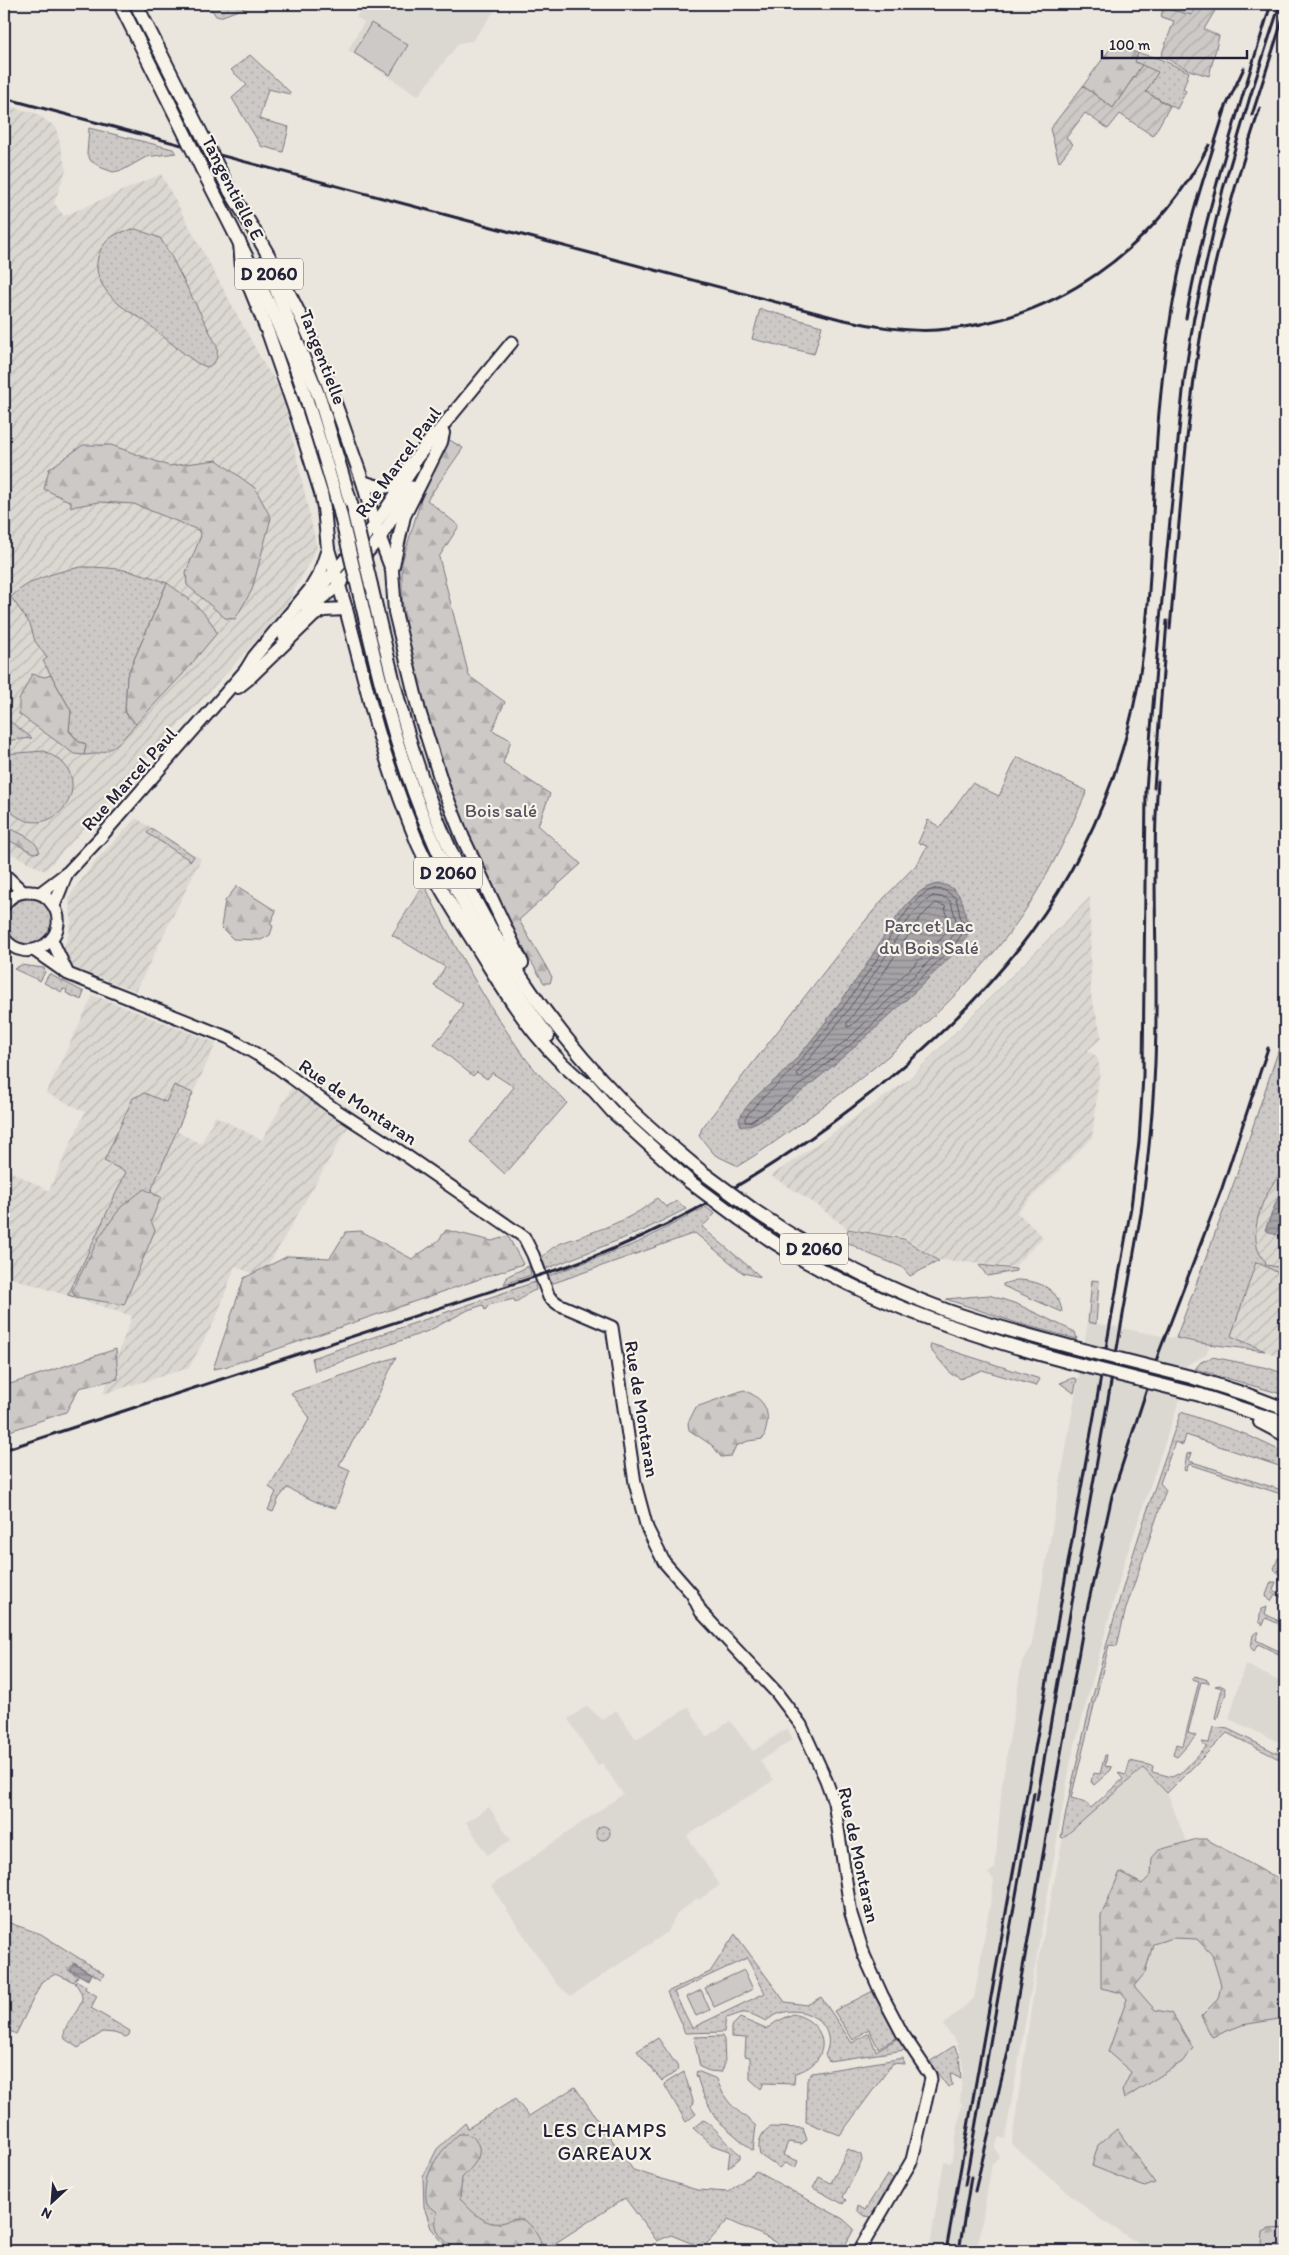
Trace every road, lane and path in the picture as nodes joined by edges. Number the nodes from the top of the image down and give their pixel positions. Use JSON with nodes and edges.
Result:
{"nodes":[{"id":1,"x":120,"y":4,"type":"edge"},
{"id":2,"x":136,"y":4,"type":"edge"},
{"id":3,"x":230,"y":191,"type":"junction"},
{"id":4,"x":240,"y":243,"type":"junction"},
{"id":5,"x":512,"y":342,"type":"dead end"},
{"id":6,"x":438,"y":435,"type":"junction"},
{"id":7,"x":363,"y":482,"type":"junction"},
{"id":8,"x":375,"y":525,"type":"junction"},
{"id":9,"x":380,"y":538,"type":"junction"},
{"id":10,"x":328,"y":549,"type":"junction"},
{"id":11,"x":392,"y":570,"type":"junction"},
{"id":12,"x":334,"y":572,"type":"junction"},
{"id":13,"x":338,"y":586,"type":"junction"},
{"id":14,"x":346,"y":609,"type":"junction"},
{"id":15,"x":245,"y":672,"type":"junction"},
{"id":16,"x":238,"y":687,"type":"junction"},
{"id":17,"x":215,"y":708,"type":"junction"},
{"id":18,"x":68,"y":872,"type":"junction"},
{"id":19,"x":4,"y":874,"type":"edge"},
{"id":20,"x":23,"y":892,"type":"junction"},
{"id":21,"x":40,"y":894,"type":"junction"},
{"id":22,"x":5,"y":899,"type":"edge"},
{"id":23,"x":54,"y":906,"type":"junction"},
{"id":24,"x":4,"y":938,"type":"edge"},
{"id":25,"x":52,"y":940,"type":"junction"},
{"id":26,"x":35,"y":951,"type":"junction"},
{"id":27,"x":68,"y":974,"type":"junction"},
{"id":28,"x":551,"y":1018,"type":"junction"},
{"id":29,"x":592,"y":1089,"type":"junction"},
{"id":30,"x":1246,"y":1409,"type":"junction"},
{"id":31,"x":1285,"y":1409,"type":"edge"},
{"id":32,"x":1285,"y":1423,"type":"edge"},
{"id":33,"x":1285,"y":1435,"type":"edge"},
{"id":34,"x":859,"y":2251,"type":"edge"}],
"edges":[{"from":1,"to":4,"type":"main road","name":"Tangentielle E","number":"D 2060","bridge":true},
{"from":2,"to":3,"type":"main road","name":"Tangentielle E","number":"D 2060","bridge":true},
{"from":3,"to":7,"type":"main road"},
{"from":3,"to":28,"type":"main road","name":"Tangentielle","number":"D 2060","bridge":true},
{"from":4,"to":10,"type":"main road"},
{"from":4,"to":29,"type":"main road","name":"Tangentielle E","number":"D 2060","bridge":true},
{"from":5,"to":6,"type":"street","name":"Rue Marcel Paul"},
{"from":6,"to":7,"type":"main road"},
{"from":6,"to":8,"type":"street","name":"Rue Marcel Paul"},
{"from":6,"to":9,"type":"street","name":"Rue Marcel Paul"},
{"from":6,"to":11,"type":"main road"},
{"from":7,"to":8,"type":"main road"},
{"from":8,"to":9,"type":"main road"},
{"from":8,"to":12,"type":"street","name":"Rue Marcel Paul"},
{"from":9,"to":11,"type":"main road"},
{"from":9,"to":13,"type":"street","name":"Rue Marcel Paul"},
{"from":10,"to":12,"type":"main road"},
{"from":10,"to":15,"type":"main road"},
{"from":11,"to":28,"type":"main road"},
{"from":12,"to":13,"type":"main road"},
{"from":12,"to":15,"type":"street","name":"Rue Marcel Paul"},
{"from":13,"to":14,"type":"main road"},
{"from":13,"to":16,"type":"street","name":"Rue Marcel Paul"},
{"from":14,"to":16,"type":"main road"},
{"from":14,"to":29,"type":"main road"},
{"from":15,"to":17,"type":"street","name":"Rue Marcel Paul"},
{"from":16,"to":17,"type":"street","name":"Rue Marcel Paul"},
{"from":17,"to":18,"type":"street","name":"Rue Marcel Paul"},
{"from":18,"to":21,"type":"street","name":"Rue Marcel Paul"},
{"from":18,"to":23,"type":"street","name":"Rue Marcel Paul"},
{"from":19,"to":20,"type":"street"},
{"from":20,"to":21,"type":"street"},
{"from":20,"to":22,"type":"street"},
{"from":21,"to":23,"type":"street"},
{"from":23,"to":25,"type":"street"},
{"from":24,"to":26,"type":"street","name":"Rue de Montaran"},
{"from":25,"to":26,"type":"street"},
{"from":25,"to":27,"type":"street"},
{"from":26,"to":27,"type":"street","name":"Rue de Montaran"},
{"from":27,"to":34,"type":"street","name":"Rue de Montaran"},
{"from":28,"to":31,"type":"main road","number":"D 2060","bridge":true},
{"from":29,"to":30,"type":"main road","number":"D 2060","bridge":true},
{"from":30,"to":32,"type":"main road"},
{"from":30,"to":33,"type":"main road"}]}
